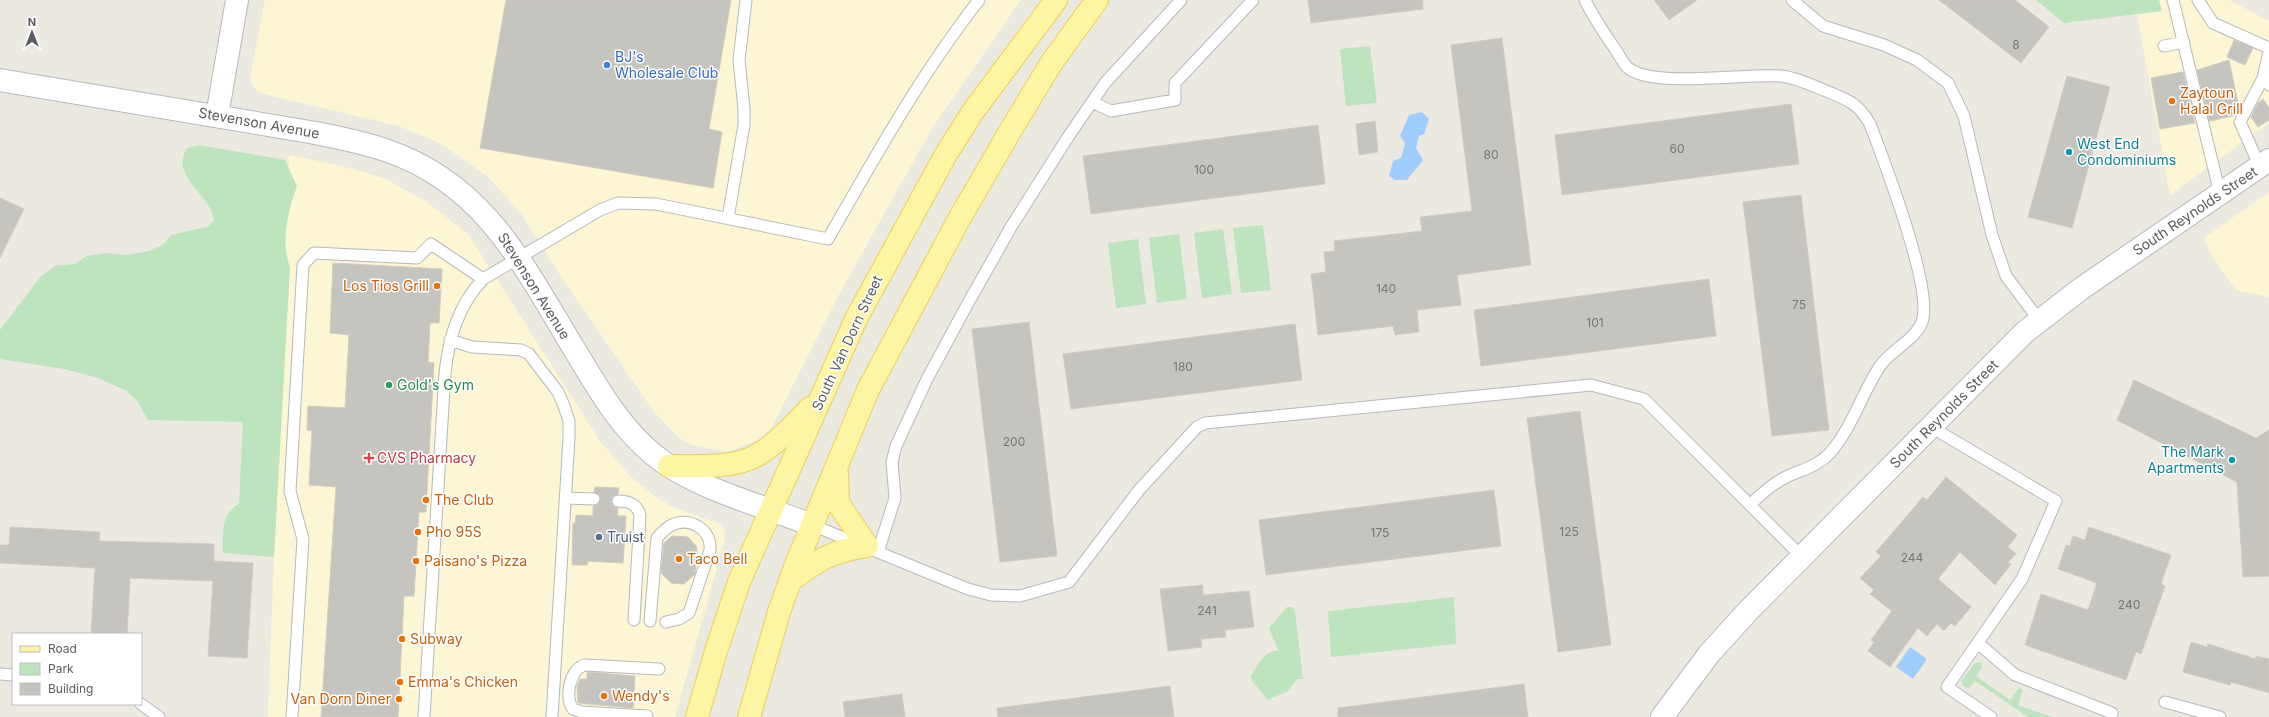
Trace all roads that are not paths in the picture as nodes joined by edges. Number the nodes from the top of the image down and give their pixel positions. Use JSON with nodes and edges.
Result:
{"nodes":[{"id":1,"x":237,"y":0,"type":"edge"},
{"id":2,"x":746,"y":0,"type":"edge"},
{"id":3,"x":979,"y":0,"type":"edge"},
{"id":4,"x":1040,"y":0,"type":"edge"},
{"id":5,"x":1056,"y":0,"type":"edge"},
{"id":6,"x":1097,"y":0,"type":"edge"},
{"id":7,"x":1181,"y":0,"type":"edge"},
{"id":8,"x":1253,"y":0,"type":"edge"},
{"id":9,"x":1585,"y":0,"type":"edge"},
{"id":10,"x":1792,"y":0,"type":"edge"},
{"id":11,"x":2173,"y":0,"type":"edge"},
{"id":12,"x":2198,"y":0,"type":"edge"},
{"id":13,"x":2184,"y":42,"type":"junction"},
{"id":14,"x":1023,"y":43,"type":"junction"},
{"id":15,"x":2164,"y":46,"type":"dead end"},
{"id":16,"x":2269,"y":48,"type":"edge"},
{"id":17,"x":2269,"y":52,"type":"edge"},
{"id":18,"x":0,"y":80,"type":"edge"},
{"id":19,"x":2266,"y":82,"type":"edge"},
{"id":20,"x":1092,"y":102,"type":"junction"},
{"id":21,"x":217,"y":116,"type":"junction"},
{"id":22,"x":2264,"y":163,"type":"edge"},
{"id":23,"x":2220,"y":194,"type":"junction"},
{"id":24,"x":728,"y":218,"type":"junction"},
{"id":25,"x":519,"y":259,"type":"junction"},
{"id":26,"x":483,"y":279,"type":"junction"},
{"id":27,"x":2039,"y":320,"type":"junction"},
{"id":28,"x":450,"y":340,"type":"junction"},
{"id":29,"x":820,"y":398,"type":"junction"},
{"id":30,"x":1931,"y":426,"type":"junction"},
{"id":31,"x":837,"y":463,"type":"junction"},
{"id":32,"x":669,"y":466,"type":"junction"},
{"id":33,"x":566,"y":498,"type":"junction"},
{"id":34,"x":594,"y":500,"type":"dead end"},
{"id":35,"x":618,"y":501,"type":"dead end"},
{"id":36,"x":1750,"y":505,"type":"junction"},
{"id":37,"x":771,"y":509,"type":"junction"},
{"id":38,"x":812,"y":525,"type":"junction"},
{"id":39,"x":873,"y":549,"type":"junction"},
{"id":40,"x":1802,"y":557,"type":"junction"},
{"id":41,"x":791,"y":580,"type":"junction"},
{"id":42,"x":634,"y":620,"type":"dead end"},
{"id":43,"x":650,"y":621,"type":"dead end"},
{"id":44,"x":666,"y":622,"type":"dead end"},
{"id":45,"x":1978,"y":643,"type":"junction"},
{"id":46,"x":659,"y":669,"type":"dead end"},
{"id":47,"x":0,"y":674,"type":"edge"},
{"id":48,"x":12,"y":675,"type":"edge"},
{"id":49,"x":2165,"y":702,"type":"dead end"},
{"id":50,"x":142,"y":705,"type":"edge"},
{"id":51,"x":647,"y":716,"type":"edge"},
{"id":52,"x":159,"y":717,"type":"edge"},
{"id":53,"x":292,"y":717,"type":"edge"},
{"id":54,"x":424,"y":717,"type":"edge"},
{"id":55,"x":552,"y":717,"type":"edge"},
{"id":56,"x":697,"y":717,"type":"edge"},
{"id":57,"x":749,"y":717,"type":"edge"},
{"id":58,"x":1662,"y":717,"type":"edge"},
{"id":59,"x":1991,"y":717,"type":"edge"},
{"id":60,"x":2110,"y":717,"type":"edge"},
{"id":61,"x":2220,"y":717,"type":"edge"}],
"edges":[{"from":1,"to":21,"type":"street"},
{"from":2,"to":24,"type":"lane"},
{"from":3,"to":24,"type":"lane"},
{"from":4,"to":14,"type":"main road"},
{"from":5,"to":14,"type":"main road","name":"South Van Dorn Street"},
{"from":6,"to":31,"type":"main road"},
{"from":7,"to":20,"type":"lane"},
{"from":8,"to":20,"type":"lane"},
{"from":9,"to":36,"type":"lane"},
{"from":10,"to":27,"type":"lane"},
{"from":11,"to":13,"type":"lane"},
{"from":12,"to":16,"type":"lane"},
{"from":13,"to":15,"type":"lane"},
{"from":13,"to":23,"type":"lane"},
{"from":14,"to":29,"type":"main road","name":"South Van Dorn Street"},
{"from":17,"to":19,"type":"lane"},
{"from":18,"to":21,"type":"street","name":"Stevenson Avenue"},
{"from":19,"to":22,"type":"lane"},
{"from":20,"to":39,"type":"lane"},
{"from":21,"to":25,"type":"street","name":"Stevenson Avenue"},
{"from":22,"to":23,"type":"street","name":"South Reynolds Street"},
{"from":23,"to":27,"type":"street","name":"South Reynolds Street"},
{"from":24,"to":25,"type":"lane"},
{"from":25,"to":26,"type":"lane"},
{"from":25,"to":32,"type":"street","name":"Stevenson Avenue"},
{"from":26,"to":28,"type":"lane"},
{"from":26,"to":53,"type":"lane"},
{"from":27,"to":30,"type":"street","name":"South Reynolds Street"},
{"from":28,"to":33,"type":"lane"},
{"from":28,"to":54,"type":"lane"},
{"from":29,"to":32,"type":"main road"},
{"from":29,"to":37,"type":"main road","name":"South Van Dorn Street"},
{"from":30,"to":40,"type":"street","name":"South Reynolds Street"},
{"from":30,"to":45,"type":"lane"},
{"from":31,"to":38,"type":"main road"},
{"from":31,"to":39,"type":"main road"},
{"from":32,"to":37,"type":"street","name":"Stevenson Avenue"},
{"from":33,"to":34,"type":"lane"},
{"from":33,"to":55,"type":"lane"},
{"from":35,"to":42,"type":"lane"},
{"from":36,"to":39,"type":"lane"},
{"from":36,"to":40,"type":"lane"},
{"from":37,"to":38,"type":"street","name":"Stevenson Avenue"},
{"from":37,"to":56,"type":"main road","name":"South Van Dorn Street"},
{"from":38,"to":39,"type":"lane"},
{"from":38,"to":41,"type":"main road"},
{"from":39,"to":41,"type":"main road"},
{"from":40,"to":58,"type":"street","name":"South Reynolds Street"},
{"from":41,"to":57,"type":"main road"},
{"from":43,"to":44,"type":"lane"},
{"from":45,"to":59,"type":"lane"},
{"from":45,"to":60,"type":"lane"},
{"from":46,"to":51,"type":"lane"},
{"from":47,"to":48,"type":"lane"},
{"from":49,"to":61,"type":"lane"},
{"from":50,"to":52,"type":"lane"}]}
